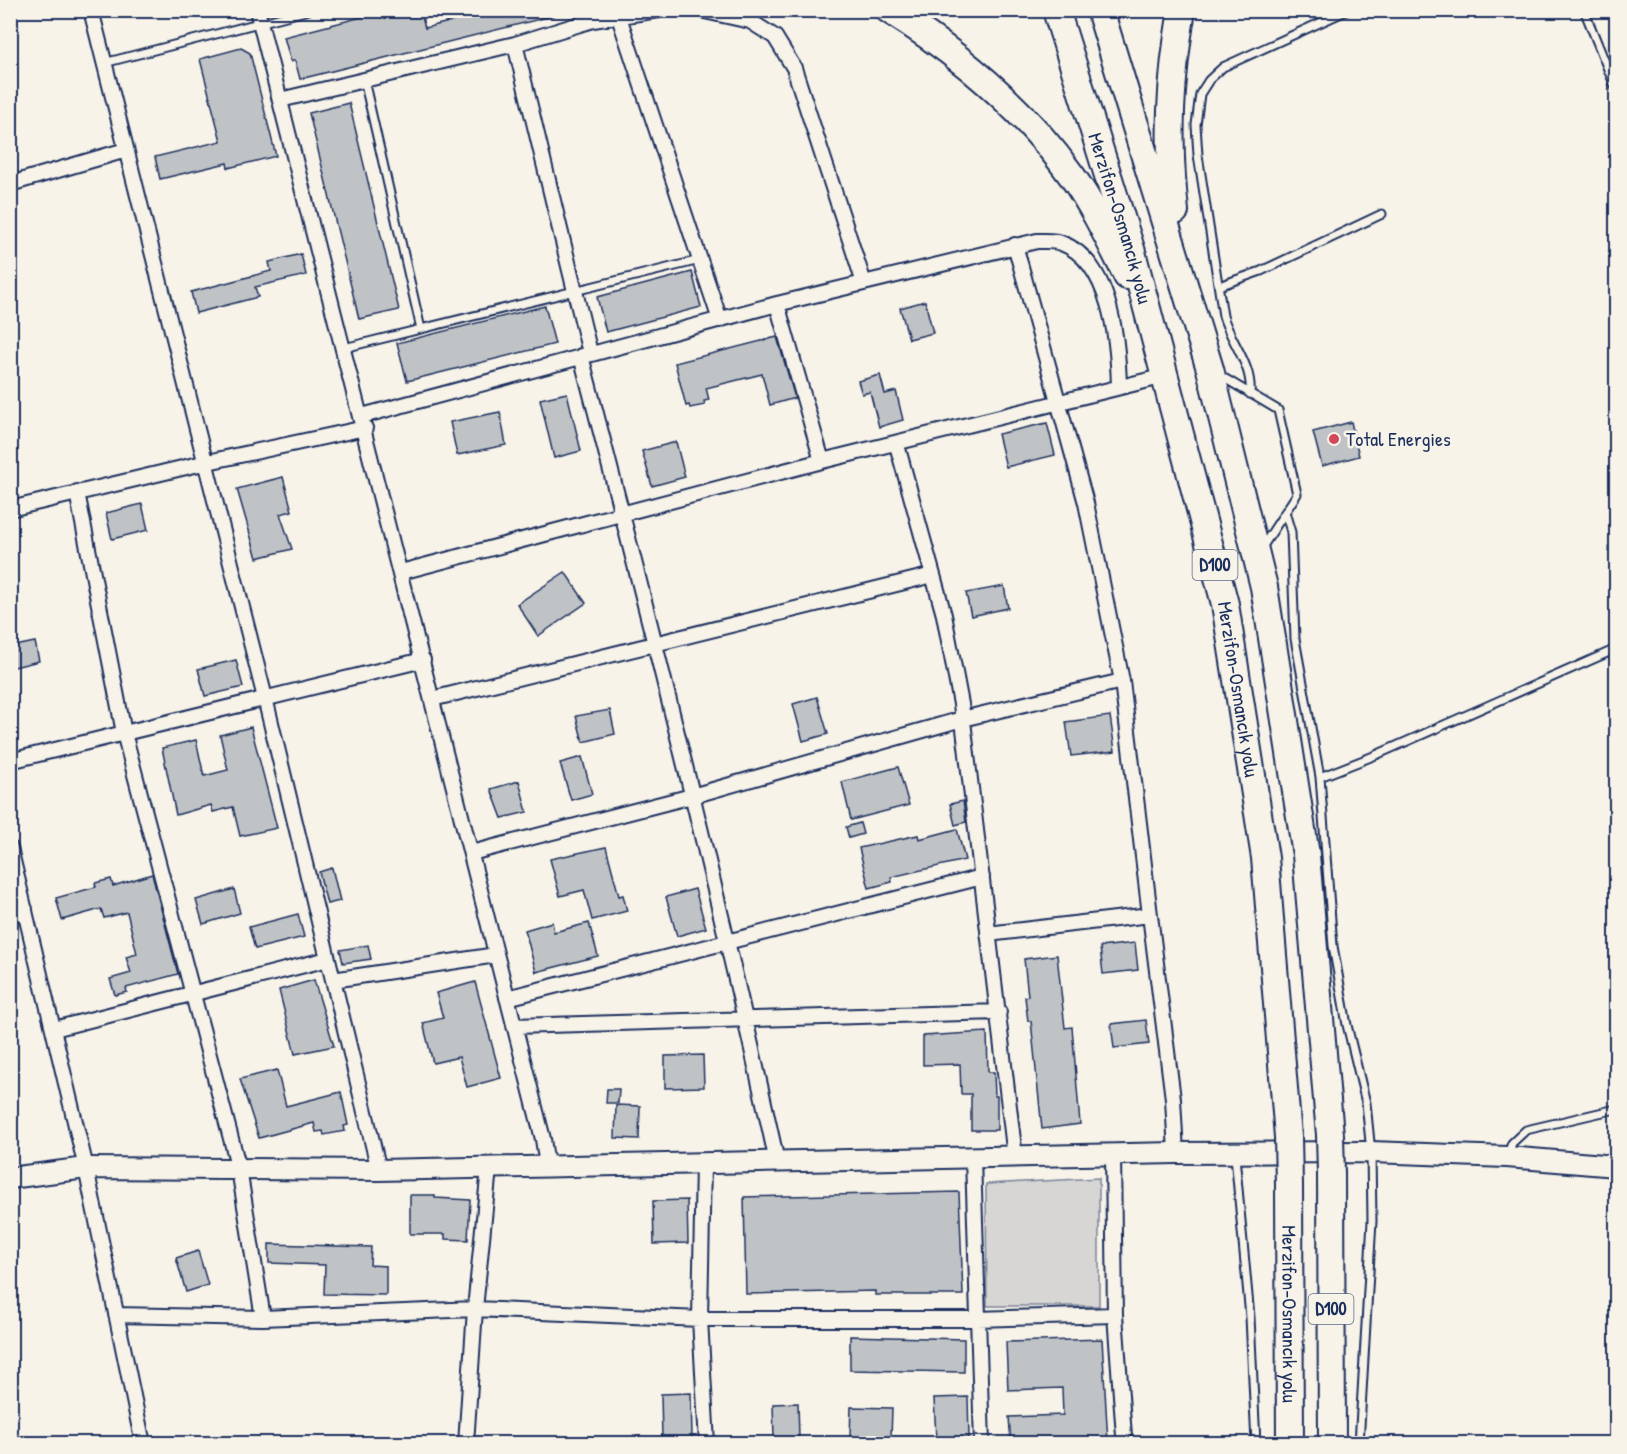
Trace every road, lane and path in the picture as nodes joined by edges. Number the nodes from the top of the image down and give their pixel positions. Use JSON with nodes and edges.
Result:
{"nodes":[{"id":1,"x":91,"y":10,"type":"edge"},
{"id":2,"x":309,"y":10,"type":"edge"},
{"id":3,"x":659,"y":10,"type":"edge"},
{"id":4,"x":700,"y":10,"type":"edge"},
{"id":5,"x":889,"y":10,"type":"edge"},
{"id":6,"x":1056,"y":10,"type":"edge"},
{"id":7,"x":1100,"y":10,"type":"edge"},
{"id":8,"x":1182,"y":10,"type":"edge"},
{"id":9,"x":1348,"y":10,"type":"edge"},
{"id":10,"x":1584,"y":10,"type":"edge"},
{"id":11,"x":259,"y":17,"type":"edge"},
{"id":12,"x":619,"y":17,"type":"junction"},
{"id":13,"x":515,"y":44,"type":"junction"},
{"id":14,"x":104,"y":63,"type":"junction"},
{"id":15,"x":364,"y":80,"type":"junction"},
{"id":16,"x":1617,"y":89,"type":"edge"},
{"id":17,"x":280,"y":100,"type":"junction"},
{"id":18,"x":126,"y":150,"type":"junction"},
{"id":19,"x":10,"y":184,"type":"edge"},
{"id":20,"x":1382,"y":214,"type":"dead end"},
{"id":21,"x":1015,"y":245,"type":"junction"},
{"id":22,"x":700,"y":260,"type":"junction"},
{"id":23,"x":1180,"y":265,"type":"junction"},
{"id":24,"x":864,"y":283,"type":"junction"},
{"id":25,"x":1219,"y":286,"type":"junction"},
{"id":26,"x":575,"y":291,"type":"junction"},
{"id":27,"x":777,"y":304,"type":"junction"},
{"id":28,"x":720,"y":320,"type":"junction"},
{"id":29,"x":421,"y":329,"type":"junction"},
{"id":30,"x":1152,"y":329,"type":"junction"},
{"id":31,"x":344,"y":348,"type":"junction"},
{"id":32,"x":585,"y":354,"type":"junction"},
{"id":33,"x":1210,"y":369,"type":"junction"},
{"id":34,"x":1165,"y":376,"type":"junction"},
{"id":35,"x":1119,"y":387,"type":"junction"},
{"id":36,"x":1250,"y":394,"type":"junction"},
{"id":37,"x":1058,"y":401,"type":"junction"},
{"id":38,"x":363,"y":422,"type":"junction"},
{"id":39,"x":897,"y":445,"type":"junction"},
{"id":40,"x":822,"y":461,"type":"junction"},
{"id":41,"x":203,"y":462,"type":"junction"},
{"id":42,"x":77,"y":492,"type":"junction"},
{"id":43,"x":10,"y":509,"type":"edge"},
{"id":44,"x":1285,"y":512,"type":"junction"},
{"id":45,"x":622,"y":515,"type":"junction"},
{"id":46,"x":1256,"y":556,"type":"junction"},
{"id":47,"x":401,"y":572,"type":"junction"},
{"id":48,"x":933,"y":575,"type":"junction"},
{"id":49,"x":657,"y":644,"type":"junction"},
{"id":50,"x":1617,"y":649,"type":"edge"},
{"id":51,"x":423,"y":660,"type":"junction"},
{"id":52,"x":1122,"y":681,"type":"junction"},
{"id":53,"x":265,"y":698,"type":"junction"},
{"id":54,"x":432,"y":699,"type":"junction"},
{"id":55,"x":962,"y":719,"type":"junction"},
{"id":56,"x":124,"y":733,"type":"junction"},
{"id":57,"x":10,"y":762,"type":"edge"},
{"id":58,"x":1320,"y":777,"type":"junction"},
{"id":59,"x":692,"y":796,"type":"junction"},
{"id":60,"x":10,"y":848,"type":"edge"},
{"id":61,"x":471,"y":853,"type":"junction"},
{"id":62,"x":982,"y":877,"type":"junction"},
{"id":63,"x":25,"y":909,"type":"junction"},
{"id":64,"x":1150,"y":915,"type":"junction"},
{"id":65,"x":10,"y":916,"type":"edge"},
{"id":66,"x":988,"y":934,"type":"junction"},
{"id":67,"x":728,"y":942,"type":"junction"},
{"id":68,"x":496,"y":955,"type":"junction"},
{"id":69,"x":328,"y":959,"type":"junction"},
{"id":70,"x":333,"y":980,"type":"junction"},
{"id":71,"x":192,"y":992,"type":"junction"},
{"id":72,"x":507,"y":998,"type":"junction"},
{"id":73,"x":999,"y":1012,"type":"junction"},
{"id":74,"x":746,"y":1020,"type":"junction"},
{"id":75,"x":514,"y":1026,"type":"junction"},
{"id":76,"x":54,"y":1029,"type":"junction"},
{"id":77,"x":1617,"y":1109,"type":"edge"},
{"id":78,"x":1371,"y":1152,"type":"junction"},
{"id":79,"x":1176,"y":1153,"type":"junction"},
{"id":80,"x":1234,"y":1153,"type":"junction"},
{"id":81,"x":1113,"y":1155,"type":"junction"},
{"id":82,"x":1015,"y":1157,"type":"junction"},
{"id":83,"x":1507,"y":1157,"type":"junction"},
{"id":84,"x":973,"y":1158,"type":"junction"},
{"id":85,"x":777,"y":1162,"type":"junction"},
{"id":86,"x":703,"y":1163,"type":"junction"},
{"id":87,"x":547,"y":1166,"type":"junction"},
{"id":88,"x":1617,"y":1166,"type":"edge"},
{"id":89,"x":86,"y":1168,"type":"junction"},
{"id":90,"x":489,"y":1168,"type":"junction"},
{"id":91,"x":239,"y":1169,"type":"junction"},
{"id":92,"x":379,"y":1170,"type":"junction"},
{"id":93,"x":10,"y":1178,"type":"edge"},
{"id":94,"x":475,"y":1310,"type":"junction"},
{"id":95,"x":116,"y":1315,"type":"junction"},
{"id":96,"x":1115,"y":1315,"type":"junction"},
{"id":97,"x":263,"y":1318,"type":"junction"},
{"id":98,"x":700,"y":1319,"type":"junction"},
{"id":99,"x":977,"y":1319,"type":"junction"},
{"id":100,"x":1124,"y":1440,"type":"edge"},
{"id":101,"x":143,"y":1443,"type":"edge"},
{"id":102,"x":466,"y":1443,"type":"edge"},
{"id":103,"x":707,"y":1443,"type":"edge"},
{"id":104,"x":982,"y":1443,"type":"edge"},
{"id":105,"x":1256,"y":1443,"type":"edge"},
{"id":106,"x":1290,"y":1443,"type":"edge"},
{"id":107,"x":1332,"y":1443,"type":"edge"},
{"id":108,"x":1359,"y":1443,"type":"edge"}],
"edges":[{"from":1,"to":14,"type":"street"},
{"from":2,"to":11,"type":"lane"},
{"from":3,"to":12,"type":"street"},
{"from":4,"to":24,"type":"street"},
{"from":5,"to":30,"type":"highway"},
{"from":6,"to":30,"type":"highway","name":"Merzifon-Osmancık yolu","number":"D100"},
{"from":7,"to":23,"type":"highway","name":"Merzifon-Osmancık yolu","number":"D100"},
{"from":8,"to":23,"type":"highway"},
{"from":9,"to":25,"type":"lane"},
{"from":10,"to":16,"type":"lane"},
{"from":11,"to":14,"type":"lane"},
{"from":11,"to":17,"type":"street"},
{"from":12,"to":13,"type":"street"},
{"from":12,"to":22,"type":"street"},
{"from":13,"to":15,"type":"street"},
{"from":13,"to":26,"type":"street"},
{"from":14,"to":18,"type":"street"},
{"from":15,"to":17,"type":"street"},
{"from":15,"to":29,"type":"lane"},
{"from":17,"to":31,"type":"street"},
{"from":18,"to":19,"type":"street"},
{"from":18,"to":41,"type":"street"},
{"from":20,"to":25,"type":"lane"},
{"from":21,"to":24,"type":"street"},
{"from":21,"to":35,"type":"street"},
{"from":21,"to":37,"type":"street"},
{"from":22,"to":26,"type":"lane"},
{"from":22,"to":28,"type":"street"},
{"from":23,"to":33,"type":"highway","name":"Merzifon-Osmancık yolu","number":"D100"},
{"from":24,"to":27,"type":"street"},
{"from":25,"to":36,"type":"lane"},
{"from":26,"to":29,"type":"lane"},
{"from":26,"to":32,"type":"street"},
{"from":27,"to":28,"type":"street"},
{"from":27,"to":40,"type":"street"},
{"from":28,"to":32,"type":"street"},
{"from":29,"to":31,"type":"lane"},
{"from":30,"to":34,"type":"highway","name":"Merzifon-Osmancık yolu","number":"D100"},
{"from":31,"to":38,"type":"street"},
{"from":32,"to":38,"type":"street"},
{"from":32,"to":45,"type":"street"},
{"from":33,"to":36,"type":"lane"},
{"from":33,"to":46,"type":"highway","name":"Merzifon-Osmancık yolu","number":"D100"},
{"from":34,"to":35,"type":"street"},
{"from":34,"to":106,"type":"highway","name":"Merzifon-Osmancık yolu","number":"D100","bridge":true},
{"from":35,"to":37,"type":"street"},
{"from":36,"to":44,"type":"lane"},
{"from":37,"to":39,"type":"street"},
{"from":37,"to":52,"type":"street"},
{"from":38,"to":41,"type":"street"},
{"from":38,"to":47,"type":"street"},
{"from":39,"to":40,"type":"street"},
{"from":39,"to":48,"type":"street"},
{"from":40,"to":45,"type":"street"},
{"from":41,"to":42,"type":"street"},
{"from":41,"to":53,"type":"street"},
{"from":42,"to":43,"type":"street"},
{"from":42,"to":56,"type":"street"},
{"from":44,"to":46,"type":"lane"},
{"from":44,"to":58,"type":"lane"},
{"from":45,"to":47,"type":"street"},
{"from":45,"to":49,"type":"street"},
{"from":46,"to":107,"type":"highway","name":"Merzifon-Osmancık yolu","number":"D100","bridge":true},
{"from":47,"to":51,"type":"street"},
{"from":48,"to":49,"type":"street"},
{"from":48,"to":55,"type":"street"},
{"from":49,"to":54,"type":"street"},
{"from":49,"to":59,"type":"street"},
{"from":50,"to":58,"type":"lane"},
{"from":51,"to":53,"type":"street"},
{"from":51,"to":54,"type":"street"},
{"from":52,"to":55,"type":"street"},
{"from":52,"to":64,"type":"street"},
{"from":53,"to":56,"type":"street"},
{"from":53,"to":69,"type":"street"},
{"from":54,"to":61,"type":"street"},
{"from":55,"to":59,"type":"street"},
{"from":55,"to":62,"type":"street"},
{"from":56,"to":57,"type":"street"},
{"from":56,"to":71,"type":"street"},
{"from":58,"to":78,"type":"lane"},
{"from":59,"to":61,"type":"street"},
{"from":59,"to":67,"type":"street"},
{"from":60,"to":63,"type":"street"},
{"from":61,"to":68,"type":"street"},
{"from":62,"to":66,"type":"street"},
{"from":62,"to":67,"type":"street"},
{"from":63,"to":65,"type":"street"},
{"from":63,"to":76,"type":"street"},
{"from":64,"to":66,"type":"street"},
{"from":64,"to":79,"type":"street"},
{"from":66,"to":73,"type":"street"},
{"from":67,"to":72,"type":"street"},
{"from":67,"to":74,"type":"street"},
{"from":68,"to":70,"type":"street"},
{"from":68,"to":72,"type":"street"},
{"from":69,"to":70,"type":"street"},
{"from":69,"to":71,"type":"street"},
{"from":70,"to":92,"type":"street"},
{"from":71,"to":76,"type":"street"},
{"from":71,"to":91,"type":"street"},
{"from":72,"to":75,"type":"street"},
{"from":73,"to":74,"type":"street"},
{"from":73,"to":82,"type":"street"},
{"from":74,"to":75,"type":"street"},
{"from":74,"to":85,"type":"street"},
{"from":75,"to":87,"type":"street"},
{"from":76,"to":89,"type":"street"},
{"from":77,"to":83,"type":"lane"},
{"from":78,"to":80,"type":"street"},
{"from":78,"to":83,"type":"street"},
{"from":78,"to":108,"type":"lane"},
{"from":79,"to":80,"type":"street"},
{"from":79,"to":81,"type":"street"},
{"from":80,"to":105,"type":"lane"},
{"from":81,"to":82,"type":"street"},
{"from":81,"to":96,"type":"street"},
{"from":82,"to":84,"type":"street"},
{"from":83,"to":88,"type":"street"},
{"from":84,"to":85,"type":"street"},
{"from":84,"to":99,"type":"street"},
{"from":85,"to":86,"type":"street"},
{"from":86,"to":87,"type":"street"},
{"from":86,"to":98,"type":"street"},
{"from":87,"to":90,"type":"street"},
{"from":89,"to":91,"type":"street"},
{"from":89,"to":93,"type":"street"},
{"from":89,"to":95,"type":"street"},
{"from":90,"to":92,"type":"street"},
{"from":90,"to":94,"type":"street"},
{"from":91,"to":92,"type":"street"},
{"from":91,"to":97,"type":"street"},
{"from":94,"to":97,"type":"street"},
{"from":94,"to":98,"type":"street"},
{"from":94,"to":102,"type":"street"},
{"from":95,"to":97,"type":"street"},
{"from":95,"to":101,"type":"street"},
{"from":96,"to":99,"type":"street"},
{"from":96,"to":100,"type":"street"},
{"from":98,"to":99,"type":"street"},
{"from":98,"to":103,"type":"street"},
{"from":99,"to":104,"type":"street"}]}
